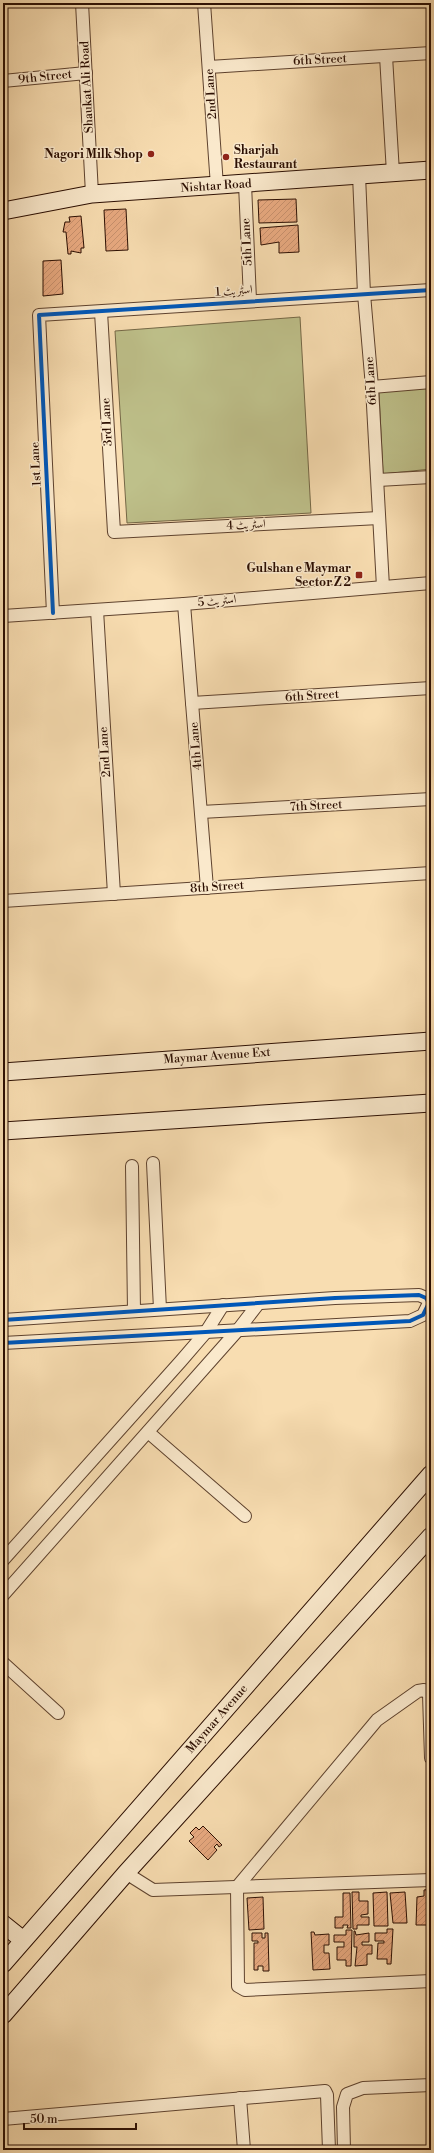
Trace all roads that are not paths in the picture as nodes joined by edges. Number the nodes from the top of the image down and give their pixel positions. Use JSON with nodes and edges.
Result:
{"nodes":[{"id":1,"x":82,"y":3,"type":"edge"},
{"id":2,"x":204,"y":3,"type":"edge"},
{"id":3,"x":431,"y":53,"type":"edge"},
{"id":4,"x":386,"y":56,"type":"junction"},
{"id":5,"x":209,"y":67,"type":"junction"},
{"id":6,"x":86,"y":73,"type":"junction"},
{"id":7,"x":3,"y":82,"type":"edge"},
{"id":8,"x":431,"y":170,"type":"edge"},
{"id":9,"x":393,"y":173,"type":"junction"},
{"id":10,"x":359,"y":175,"type":"junction"},
{"id":11,"x":245,"y":184,"type":"junction"},
{"id":12,"x":217,"y":186,"type":"junction"},
{"id":13,"x":92,"y":194,"type":"junction"},
{"id":14,"x":3,"y":211,"type":"edge"},
{"id":15,"x":431,"y":290,"type":"edge"},
{"id":16,"x":364,"y":294,"type":"junction"},
{"id":17,"x":250,"y":300,"type":"junction"},
{"id":18,"x":101,"y":312,"type":"junction"},
{"id":19,"x":39,"y":315,"type":"joint"},
{"id":20,"x":431,"y":382,"type":"edge"},
{"id":21,"x":372,"y":387,"type":"junction"},
{"id":22,"x":431,"y":477,"type":"edge"},
{"id":23,"x":378,"y":480,"type":"junction"},
{"id":24,"x":379,"y":518,"type":"junction"},
{"id":25,"x":114,"y":532,"type":"joint"},
{"id":26,"x":431,"y":584,"type":"edge"},
{"id":27,"x":383,"y":587,"type":"junction"},
{"id":28,"x":184,"y":604,"type":"junction"},
{"id":29,"x":96,"y":610,"type":"junction"},
{"id":30,"x":53,"y":613,"type":"junction"},
{"id":31,"x":3,"y":616,"type":"edge"},
{"id":32,"x":431,"y":688,"type":"edge"},
{"id":33,"x":192,"y":703,"type":"junction"},
{"id":34,"x":431,"y":799,"type":"edge"},
{"id":35,"x":201,"y":812,"type":"junction"},
{"id":36,"x":431,"y":873,"type":"edge"},
{"id":37,"x":207,"y":888,"type":"junction"},
{"id":38,"x":114,"y":894,"type":"junction"},
{"id":39,"x":3,"y":901,"type":"edge"},
{"id":40,"x":431,"y":1041,"type":"edge"},
{"id":41,"x":3,"y":1072,"type":"edge"},
{"id":42,"x":431,"y":1102,"type":"edge"},
{"id":43,"x":3,"y":1131,"type":"edge"},
{"id":44,"x":153,"y":1163,"type":"dead end"},
{"id":45,"x":132,"y":1166,"type":"dead end"},
{"id":46,"x":258,"y":1304,"type":"junction"},
{"id":47,"x":223,"y":1305,"type":"junction"},
{"id":48,"x":160,"y":1309,"type":"junction"},
{"id":49,"x":134,"y":1311,"type":"junction"},
{"id":50,"x":3,"y":1320,"type":"edge"},
{"id":51,"x":238,"y":1330,"type":"junction"},
{"id":52,"x":206,"y":1332,"type":"junction"},
{"id":53,"x":3,"y":1343,"type":"edge"},
{"id":54,"x":148,"y":1432,"type":"junction"},
{"id":55,"x":431,"y":1474,"type":"edge"},
{"id":56,"x":245,"y":1516,"type":"dead end"},
{"id":57,"x":431,"y":1536,"type":"edge"},
{"id":58,"x":3,"y":1560,"type":"edge"},
{"id":59,"x":3,"y":1595,"type":"edge"},
{"id":60,"x":3,"y":1663,"type":"edge"},
{"id":61,"x":58,"y":1714,"type":"dead end"},
{"id":62,"x":431,"y":1758,"type":"edge"},
{"id":63,"x":126,"y":1873,"type":"junction"},
{"id":64,"x":431,"y":1880,"type":"edge"},
{"id":65,"x":237,"y":1887,"type":"junction"},
{"id":66,"x":3,"y":1924,"type":"edge"},
{"id":67,"x":24,"y":1940,"type":"junction"},
{"id":68,"x":3,"y":1964,"type":"edge"},
{"id":69,"x":431,"y":1981,"type":"edge"},
{"id":70,"x":6,"y":2005,"type":"edge"},
{"id":71,"x":431,"y":2085,"type":"edge"},
{"id":72,"x":240,"y":2098,"type":"junction"},
{"id":73,"x":3,"y":2119,"type":"edge"},
{"id":74,"x":244,"y":2150,"type":"edge"},
{"id":75,"x":329,"y":2150,"type":"edge"},
{"id":76,"x":344,"y":2150,"type":"edge"}],
"edges":[{"from":1,"to":6,"type":"street","name":"Shaukat Ali Road"},
{"from":2,"to":5,"type":"street","name":"2nd Lane"},
{"from":3,"to":4,"type":"street","name":"6th Street"},
{"from":4,"to":5,"type":"street","name":"6th Street"},
{"from":4,"to":9,"type":"street"},
{"from":5,"to":12,"type":"street","name":"2nd Lane"},
{"from":6,"to":7,"type":"street","name":"9th Street"},
{"from":6,"to":13,"type":"street","name":"Shaukat Ali Road"},
{"from":8,"to":9,"type":"main road","name":"Nishtar Road"},
{"from":9,"to":10,"type":"main road","name":"Nishtar Road"},
{"from":10,"to":11,"type":"main road","name":"Nishtar Road"},
{"from":10,"to":16,"type":"street","name":"6th Lane"},
{"from":11,"to":12,"type":"main road","name":"Nishtar Road"},
{"from":11,"to":17,"type":"street","name":"5th Lane"},
{"from":12,"to":13,"type":"main road","name":"Nishtar Road"},
{"from":13,"to":14,"type":"main road","name":"Nishtar Road"},
{"from":15,"to":16,"type":"street","name":"اسٹریٹ 1"},
{"from":16,"to":17,"type":"street","name":"اسٹریٹ 1"},
{"from":16,"to":21,"type":"street","name":"6th Lane"},
{"from":17,"to":18,"type":"street","name":"اسٹریٹ 1"},
{"from":18,"to":19,"type":"street","name":"اسٹریٹ 1"},
{"from":18,"to":25,"type":"street","name":"3rd Lane"},
{"from":19,"to":30,"type":"street","name":"1st Lane"},
{"from":20,"to":21,"type":"street"},
{"from":21,"to":23,"type":"street","name":"6th Lane"},
{"from":22,"to":23,"type":"street"},
{"from":23,"to":24,"type":"street","name":"6th Lane"},
{"from":24,"to":25,"type":"street","name":"اسٹریٹ 4"},
{"from":24,"to":27,"type":"street","name":"6th Lane"},
{"from":26,"to":27,"type":"street","name":"اسٹریٹ 5"},
{"from":27,"to":28,"type":"street","name":"اسٹریٹ 5"},
{"from":28,"to":29,"type":"street","name":"اسٹریٹ 5"},
{"from":28,"to":33,"type":"street","name":"4th Lane"},
{"from":29,"to":30,"type":"street","name":"اسٹریٹ 5"},
{"from":29,"to":38,"type":"street","name":"2nd Lane"},
{"from":30,"to":31,"type":"street","name":"اسٹریٹ 5"},
{"from":32,"to":33,"type":"street","name":"6th Street"},
{"from":33,"to":35,"type":"street","name":"4th Lane"},
{"from":34,"to":35,"type":"street","name":"7th Street"},
{"from":35,"to":37,"type":"street","name":"4th Lane"},
{"from":36,"to":37,"type":"street","name":"8th Street"},
{"from":37,"to":38,"type":"street","name":"8th Street"},
{"from":38,"to":39,"type":"street","name":"8th Street"},
{"from":40,"to":41,"type":"main road","name":"Maymar Avenue Ext"},
{"from":42,"to":43,"type":"main road"},
{"from":44,"to":48,"type":"street"},
{"from":45,"to":49,"type":"street"},
{"from":46,"to":47,"type":"street"},
{"from":46,"to":51,"type":"street"},
{"from":46,"to":51,"type":"street"},
{"from":47,"to":48,"type":"street"},
{"from":47,"to":52,"type":"street"},
{"from":48,"to":49,"type":"street"},
{"from":49,"to":50,"type":"street"},
{"from":51,"to":52,"type":"street"},
{"from":51,"to":54,"type":"street"},
{"from":52,"to":53,"type":"street"},
{"from":52,"to":58,"type":"street"},
{"from":54,"to":56,"type":"street"},
{"from":54,"to":59,"type":"street"},
{"from":55,"to":67,"type":"main road","name":"Maymar Avenue"},
{"from":57,"to":63,"type":"main road"},
{"from":60,"to":61,"type":"street"},
{"from":62,"to":65,"type":"street"},
{"from":63,"to":65,"type":"street"},
{"from":63,"to":70,"type":"main road"},
{"from":64,"to":65,"type":"street"},
{"from":65,"to":69,"type":"street"},
{"from":66,"to":67,"type":"main road"},
{"from":67,"to":68,"type":"main road","name":"Maymar Avenue"},
{"from":71,"to":76,"type":"street"},
{"from":72,"to":73,"type":"street"},
{"from":72,"to":74,"type":"street"},
{"from":72,"to":75,"type":"street"}]}
